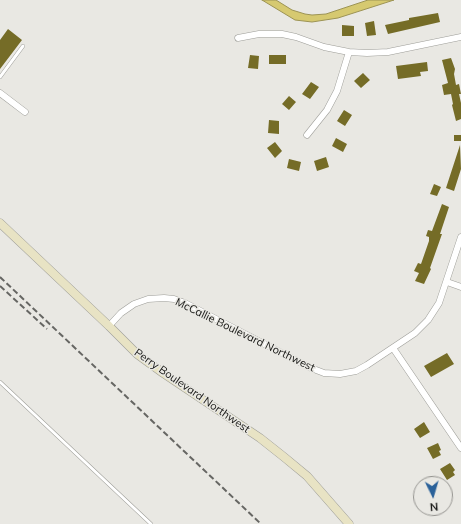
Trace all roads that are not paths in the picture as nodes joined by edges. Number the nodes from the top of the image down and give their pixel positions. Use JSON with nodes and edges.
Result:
{"nodes":[{"id":1,"x":461,"y":37,"type":"edge"},
{"id":2,"x":238,"y":38,"type":"dead end"},
{"id":3,"x":23,"y":46,"type":"dead end"},
{"id":4,"x":350,"y":52,"type":"junction"},
{"id":5,"x":0,"y":77,"type":"edge"},
{"id":6,"x":0,"y":93,"type":"edge"},
{"id":7,"x":25,"y":112,"type":"dead end"},
{"id":8,"x":307,"y":135,"type":"dead end"},
{"id":9,"x":0,"y":223,"type":"edge"},
{"id":10,"x":461,"y":237,"type":"edge"},
{"id":11,"x":447,"y":282,"type":"junction"},
{"id":12,"x":461,"y":287,"type":"edge"},
{"id":13,"x":109,"y":326,"type":"junction"},
{"id":14,"x":393,"y":348,"type":"junction"},
{"id":15,"x":0,"y":382,"type":"edge"},
{"id":16,"x":461,"y":448,"type":"edge"},
{"id":17,"x":151,"y":524,"type":"edge"},
{"id":18,"x":349,"y":524,"type":"edge"}],
"edges":[{"from":1,"to":4,"type":"street"},
{"from":2,"to":4,"type":"street"},
{"from":3,"to":5,"type":"lane"},
{"from":4,"to":8,"type":"street"},
{"from":6,"to":7,"type":"street"},
{"from":9,"to":13,"type":"street","name":"Perry Boulevard Northwest"},
{"from":10,"to":11,"type":"street","name":"McCallie Boulevard Northwest"},
{"from":11,"to":12,"type":"street"},
{"from":11,"to":14,"type":"street","name":"McCallie Boulevard Northwest"},
{"from":13,"to":14,"type":"street","name":"McCallie Boulevard Northwest"},
{"from":13,"to":18,"type":"street","name":"Perry Boulevard Northwest"},
{"from":14,"to":16,"type":"street"},
{"from":15,"to":17,"type":"lane"}]}
